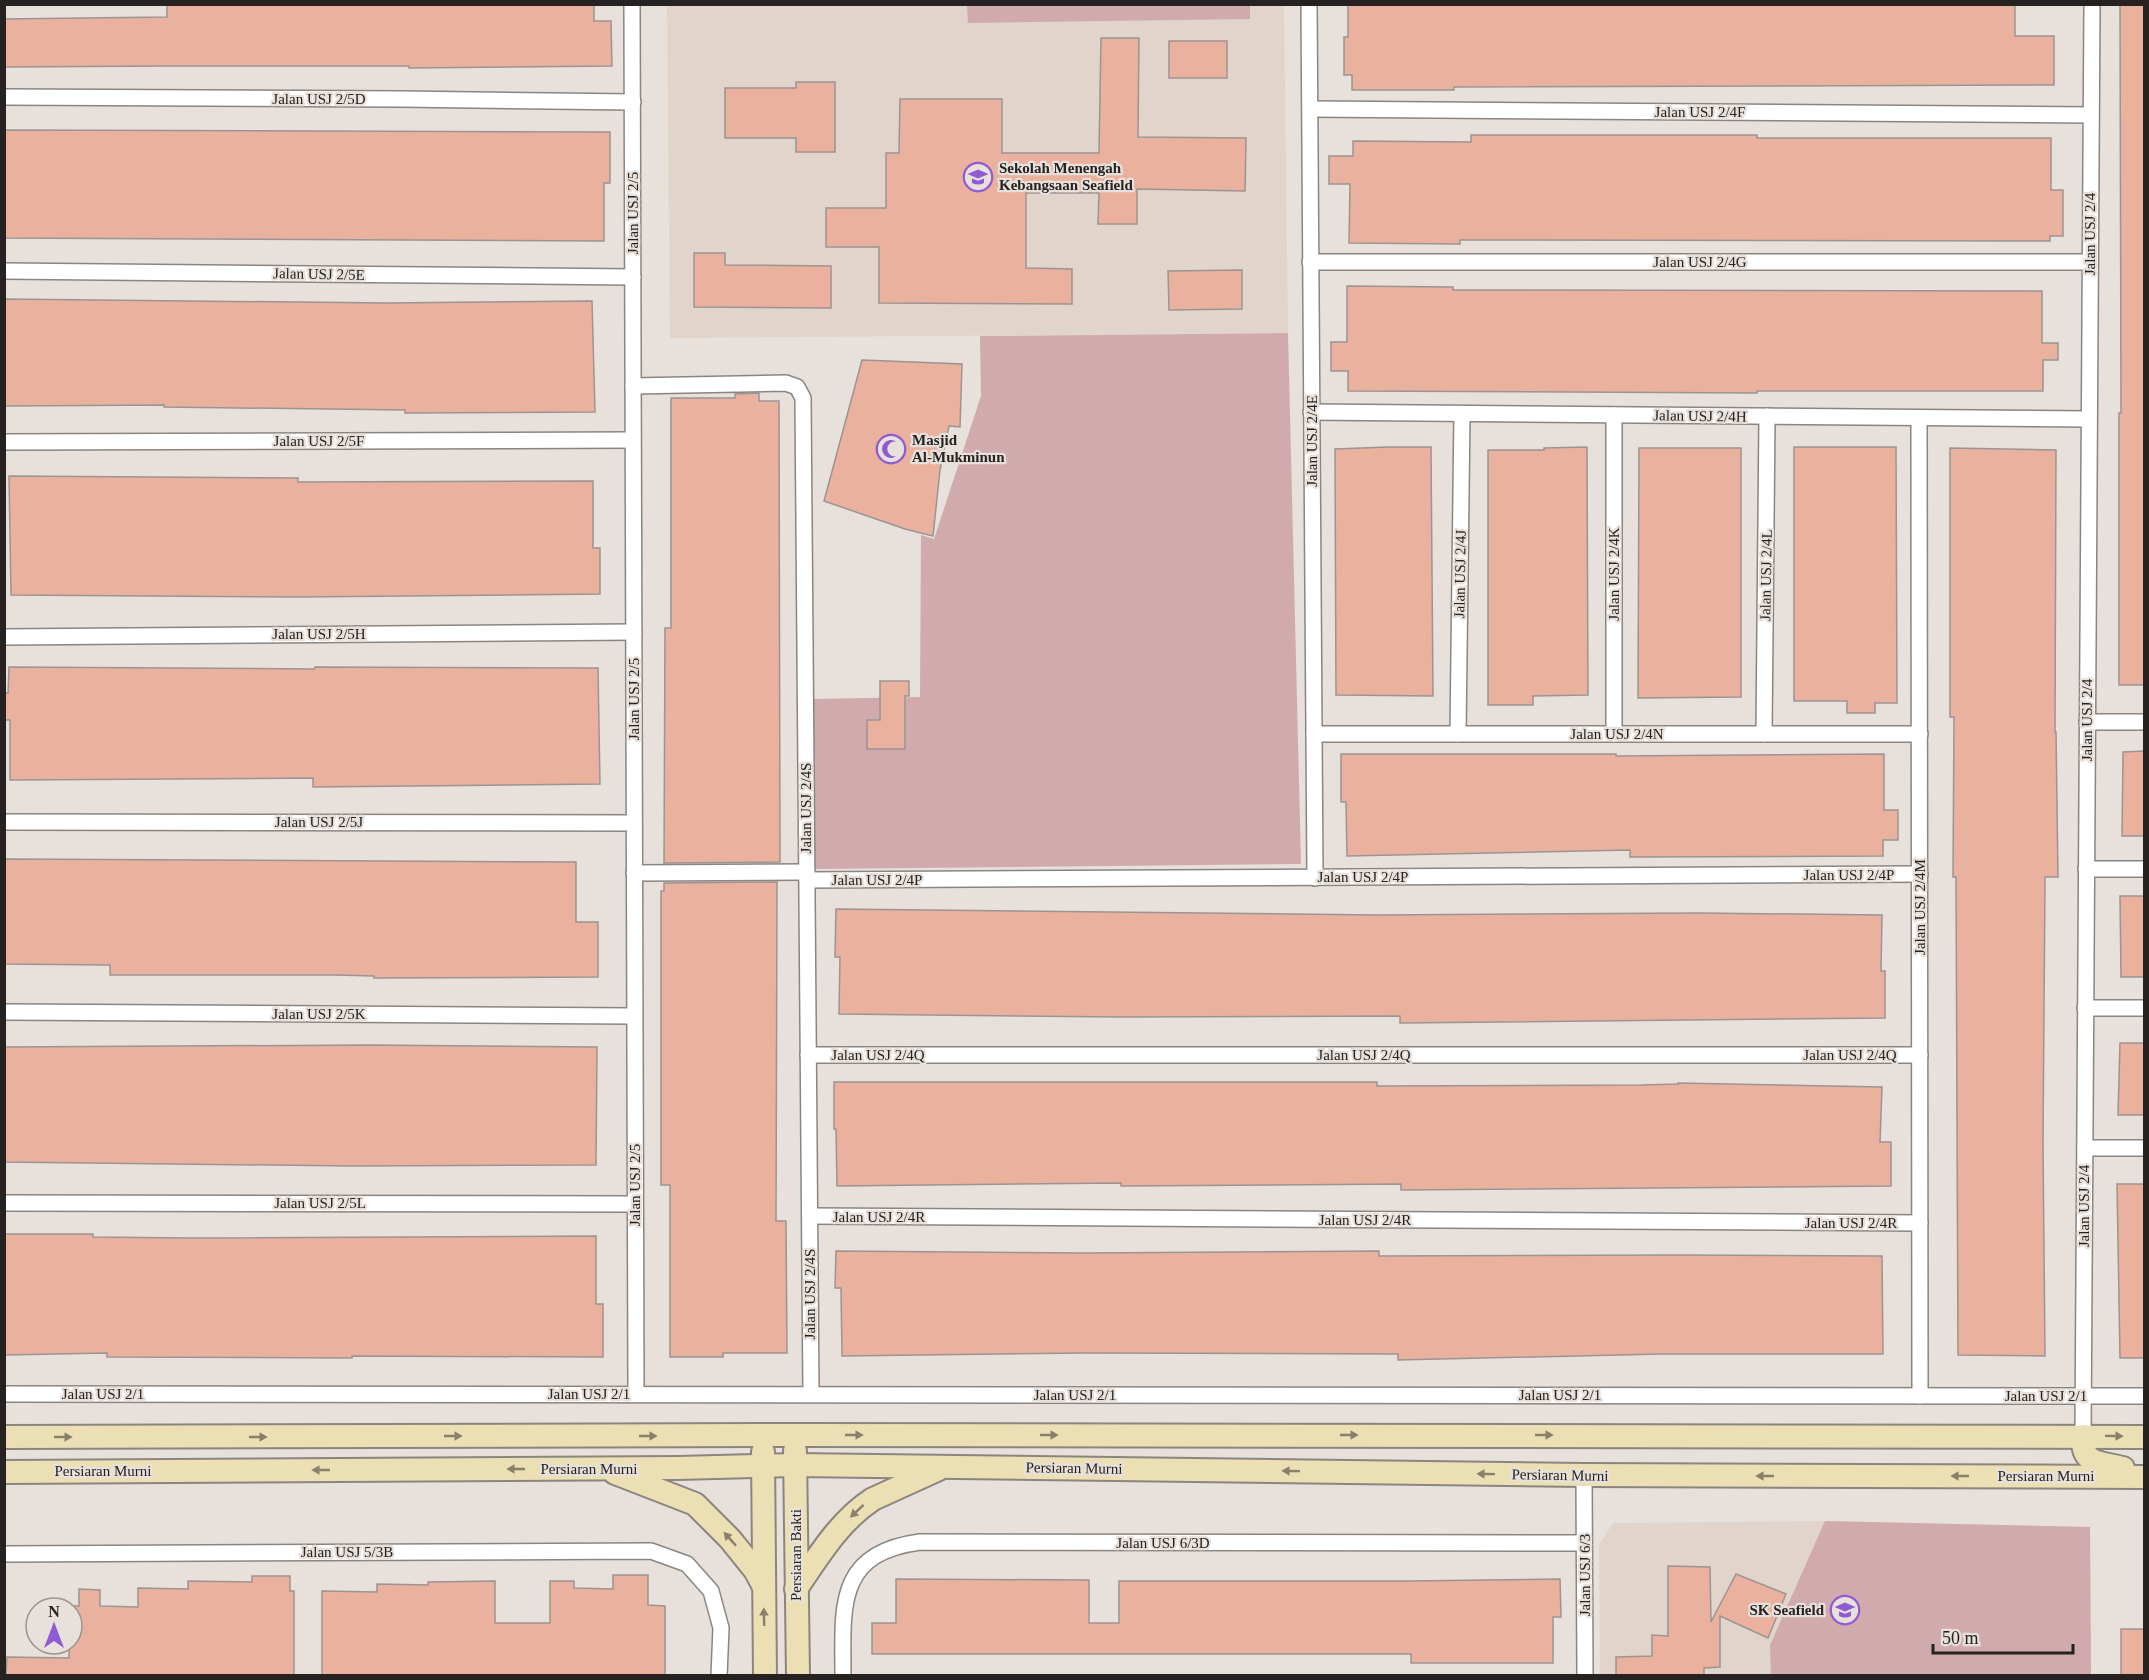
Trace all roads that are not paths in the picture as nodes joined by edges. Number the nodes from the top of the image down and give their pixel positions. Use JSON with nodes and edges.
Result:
{"nodes":[{"id":1,"x":632,"y":4,"type":"edge"},
{"id":2,"x":1309,"y":4,"type":"edge"},
{"id":3,"x":2092,"y":4,"type":"edge"},
{"id":4,"x":4,"y":97,"type":"edge"},
{"id":5,"x":633,"y":102,"type":"junction"},
{"id":6,"x":1310,"y":109,"type":"junction"},
{"id":7,"x":2091,"y":115,"type":"junction"},
{"id":8,"x":1311,"y":262,"type":"junction"},
{"id":9,"x":2090,"y":262,"type":"junction"},
{"id":10,"x":4,"y":271,"type":"edge"},
{"id":11,"x":633,"y":277,"type":"junction"},
{"id":12,"x":633,"y":386,"type":"junction"},
{"id":13,"x":1311,"y":412,"type":"junction"},
{"id":14,"x":1462,"y":414,"type":"junction"},
{"id":15,"x":1614,"y":415,"type":"junction"},
{"id":16,"x":1767,"y":416,"type":"junction"},
{"id":17,"x":1919,"y":418,"type":"junction"},
{"id":18,"x":2089,"y":419,"type":"junction"},
{"id":19,"x":633,"y":440,"type":"junction"},
{"id":20,"x":4,"y":442,"type":"edge"},
{"id":21,"x":634,"y":632,"type":"junction"},
{"id":22,"x":4,"y":637,"type":"edge"},
{"id":23,"x":2087,"y":722,"type":"junction"},
{"id":24,"x":2145,"y":722,"type":"edge"},
{"id":25,"x":1314,"y":734,"type":"junction"},
{"id":26,"x":1458,"y":734,"type":"junction"},
{"id":27,"x":1614,"y":734,"type":"junction"},
{"id":28,"x":1764,"y":734,"type":"junction"},
{"id":29,"x":1920,"y":734,"type":"junction"},
{"id":30,"x":4,"y":822,"type":"edge"},
{"id":31,"x":634,"y":823,"type":"junction"},
{"id":32,"x":2145,"y":869,"type":"edge"},
{"id":33,"x":2086,"y":870,"type":"junction"},
{"id":34,"x":634,"y":873,"type":"junction"},
{"id":35,"x":1920,"y":874,"type":"junction"},
{"id":36,"x":807,"y":876,"type":"junction"},
{"id":37,"x":1315,"y":878,"type":"junction"},
{"id":38,"x":2085,"y":1008,"type":"junction"},
{"id":39,"x":2145,"y":1008,"type":"edge"},
{"id":40,"x":4,"y":1012,"type":"edge"},
{"id":41,"x":634,"y":1016,"type":"junction"},
{"id":42,"x":808,"y":1055,"type":"junction"},
{"id":43,"x":1920,"y":1055,"type":"junction"},
{"id":44,"x":2085,"y":1148,"type":"junction"},
{"id":45,"x":2145,"y":1148,"type":"edge"},
{"id":46,"x":4,"y":1203,"type":"edge"},
{"id":47,"x":634,"y":1204,"type":"junction"},
{"id":48,"x":810,"y":1216,"type":"junction"},
{"id":49,"x":1920,"y":1223,"type":"junction"},
{"id":50,"x":4,"y":1394,"type":"edge"},
{"id":51,"x":636,"y":1394,"type":"junction"},
{"id":52,"x":811,"y":1394,"type":"junction"},
{"id":53,"x":1920,"y":1396,"type":"junction"},
{"id":54,"x":2083,"y":1396,"type":"junction"},
{"id":55,"x":2145,"y":1396,"type":"edge"},
{"id":56,"x":764,"y":1435,"type":"junction"},
{"id":57,"x":795,"y":1435,"type":"junction"},
{"id":58,"x":2083,"y":1436,"type":"junction"},
{"id":59,"x":4,"y":1437,"type":"edge"},
{"id":60,"x":2145,"y":1437,"type":"edge"},
{"id":61,"x":795,"y":1465,"type":"junction"},
{"id":62,"x":763,"y":1466,"type":"junction"},
{"id":63,"x":946,"y":1466,"type":"junction"},
{"id":64,"x":605,"y":1469,"type":"junction"},
{"id":65,"x":4,"y":1472,"type":"edge"},
{"id":66,"x":1584,"y":1475,"type":"junction"},
{"id":67,"x":2145,"y":1475,"type":"edge"},
{"id":68,"x":1584,"y":1544,"type":"junction"},
{"id":69,"x":4,"y":1554,"type":"edge"},
{"id":70,"x":763,"y":1587,"type":"junction"},
{"id":71,"x":796,"y":1589,"type":"junction"},
{"id":72,"x":719,"y":1676,"type":"edge"},
{"id":73,"x":765,"y":1676,"type":"edge"},
{"id":74,"x":798,"y":1676,"type":"edge"},
{"id":75,"x":843,"y":1676,"type":"edge"},
{"id":76,"x":1585,"y":1676,"type":"edge"}],
"edges":[{"from":1,"to":5,"type":"street","name":"Jalan USJ 2/5"},
{"from":2,"to":6,"type":"street","name":"Jalan USJ 2/4E"},
{"from":3,"to":7,"type":"street","name":"Jalan USJ 2/4"},
{"from":4,"to":5,"type":"street","name":"Jalan USJ 2/5D"},
{"from":5,"to":11,"type":"street","name":"Jalan USJ 2/5"},
{"from":6,"to":7,"type":"street","name":"Jalan USJ 2/4F"},
{"from":6,"to":8,"type":"street","name":"Jalan USJ 2/4E"},
{"from":7,"to":9,"type":"street","name":"Jalan USJ 2/4"},
{"from":8,"to":9,"type":"street","name":"Jalan USJ 2/4G"},
{"from":8,"to":13,"type":"street","name":"Jalan USJ 2/4E"},
{"from":9,"to":18,"type":"street","name":"Jalan USJ 2/4"},
{"from":10,"to":11,"type":"street","name":"Jalan USJ 2/5E"},
{"from":11,"to":12,"type":"street","name":"Jalan USJ 2/5"},
{"from":12,"to":19,"type":"street","name":"Jalan USJ 2/5"},
{"from":12,"to":36,"type":"street","name":"Jalan USJ 2/4S"},
{"from":13,"to":14,"type":"street","name":"Jalan USJ 2/4H"},
{"from":13,"to":25,"type":"street","name":"Jalan USJ 2/4E"},
{"from":14,"to":15,"type":"street","name":"Jalan USJ 2/4H"},
{"from":14,"to":26,"type":"street","name":"Jalan USJ 2/4J"},
{"from":15,"to":16,"type":"street","name":"Jalan USJ 2/4H"},
{"from":15,"to":27,"type":"street","name":"Jalan USJ 2/4K"},
{"from":16,"to":17,"type":"street","name":"Jalan USJ 2/4H"},
{"from":16,"to":28,"type":"street","name":"Jalan USJ 2/4L"},
{"from":17,"to":18,"type":"street","name":"Jalan USJ 2/4H"},
{"from":17,"to":29,"type":"street","name":"Jalan USJ 2/4M"},
{"from":18,"to":23,"type":"street","name":"Jalan USJ 2/4"},
{"from":19,"to":20,"type":"street","name":"Jalan USJ 2/5F"},
{"from":19,"to":21,"type":"street","name":"Jalan USJ 2/5"},
{"from":21,"to":22,"type":"street","name":"Jalan USJ 2/5H"},
{"from":21,"to":31,"type":"street","name":"Jalan USJ 2/5"},
{"from":23,"to":24,"type":"street"},
{"from":23,"to":33,"type":"street","name":"Jalan USJ 2/4"},
{"from":25,"to":26,"type":"street","name":"Jalan USJ 2/4N"},
{"from":25,"to":37,"type":"street","name":"Jalan USJ 2/4E"},
{"from":26,"to":27,"type":"street","name":"Jalan USJ 2/4N"},
{"from":27,"to":28,"type":"street","name":"Jalan USJ 2/4N"},
{"from":28,"to":29,"type":"street","name":"Jalan USJ 2/4N"},
{"from":29,"to":35,"type":"street","name":"Jalan USJ 2/4M"},
{"from":30,"to":31,"type":"street","name":"Jalan USJ 2/5J"},
{"from":31,"to":34,"type":"street","name":"Jalan USJ 2/5"},
{"from":32,"to":33,"type":"street"},
{"from":33,"to":38,"type":"street","name":"Jalan USJ 2/4"},
{"from":34,"to":36,"type":"street","name":"Jalan USJ 2/4P"},
{"from":34,"to":41,"type":"street","name":"Jalan USJ 2/5"},
{"from":35,"to":37,"type":"street","name":"Jalan USJ 2/4P"},
{"from":35,"to":43,"type":"street","name":"Jalan USJ 2/4M"},
{"from":36,"to":37,"type":"street","name":"Jalan USJ 2/4P"},
{"from":36,"to":42,"type":"street","name":"Jalan USJ 2/4S"},
{"from":38,"to":39,"type":"street"},
{"from":38,"to":44,"type":"street","name":"Jalan USJ 2/4"},
{"from":40,"to":41,"type":"street","name":"Jalan USJ 2/5K"},
{"from":41,"to":47,"type":"street","name":"Jalan USJ 2/5"},
{"from":42,"to":43,"type":"street","name":"Jalan USJ 2/4Q"},
{"from":42,"to":48,"type":"street","name":"Jalan USJ 2/4S"},
{"from":43,"to":49,"type":"street","name":"Jalan USJ 2/4M"},
{"from":44,"to":45,"type":"street"},
{"from":44,"to":54,"type":"street","name":"Jalan USJ 2/4"},
{"from":46,"to":47,"type":"street","name":"Jalan USJ 2/5L"},
{"from":47,"to":51,"type":"street","name":"Jalan USJ 2/5"},
{"from":48,"to":49,"type":"street","name":"Jalan USJ 2/4R"},
{"from":48,"to":52,"type":"street","name":"Jalan USJ 2/4S"},
{"from":49,"to":53,"type":"street","name":"Jalan USJ 2/4M"},
{"from":50,"to":51,"type":"street","name":"Jalan USJ 2/1"},
{"from":51,"to":52,"type":"street","name":"Jalan USJ 2/1"},
{"from":52,"to":53,"type":"street","name":"Jalan USJ 2/1"},
{"from":53,"to":54,"type":"street","name":"Jalan USJ 2/1"},
{"from":54,"to":55,"type":"street","name":"Jalan USJ 2/1"},
{"from":54,"to":58,"type":"street","name":"Jalan USJ 2/4"},
{"from":56,"to":57,"type":"main road"},
{"from":59,"to":56,"type":"main road","one_way":true},
{"from":56,"to":62,"type":"main road"},
{"from":57,"to":58,"type":"main road","one_way":true},
{"from":57,"to":61,"type":"main road","name":"Persiaran Bakti"},
{"from":58,"to":60,"type":"main road","one_way":true},
{"from":58,"to":67,"type":"main road"},
{"from":61,"to":62,"type":"main road","name":"Persiaran Murni"},
{"from":61,"to":63,"type":"main road","name":"Persiaran Murni"},
{"from":61,"to":71,"type":"main road","name":"Persiaran Bakti"},
{"from":62,"to":64,"type":"main road","name":"Persiaran Murni"},
{"from":62,"to":70,"type":"main road"},
{"from":66,"to":63,"type":"main road","name":"Persiaran Murni","one_way":true},
{"from":63,"to":71,"type":"main road","one_way":true},
{"from":64,"to":65,"type":"main road","name":"Persiaran Murni","one_way":true},
{"from":70,"to":64,"type":"main road","one_way":true},
{"from":67,"to":66,"type":"main road","name":"Persiaran Murni","one_way":true},
{"from":66,"to":68,"type":"street","name":"Jalan USJ 6/3"},
{"from":68,"to":75,"type":"street","name":"Jalan USJ 6/3D"},
{"from":68,"to":76,"type":"street","name":"Jalan USJ 6/3"},
{"from":69,"to":72,"type":"street","name":"Jalan USJ 5/3B"},
{"from":73,"to":70,"type":"main road","one_way":true},
{"from":71,"to":74,"type":"main road","name":"Persiaran Bakti"}]}
